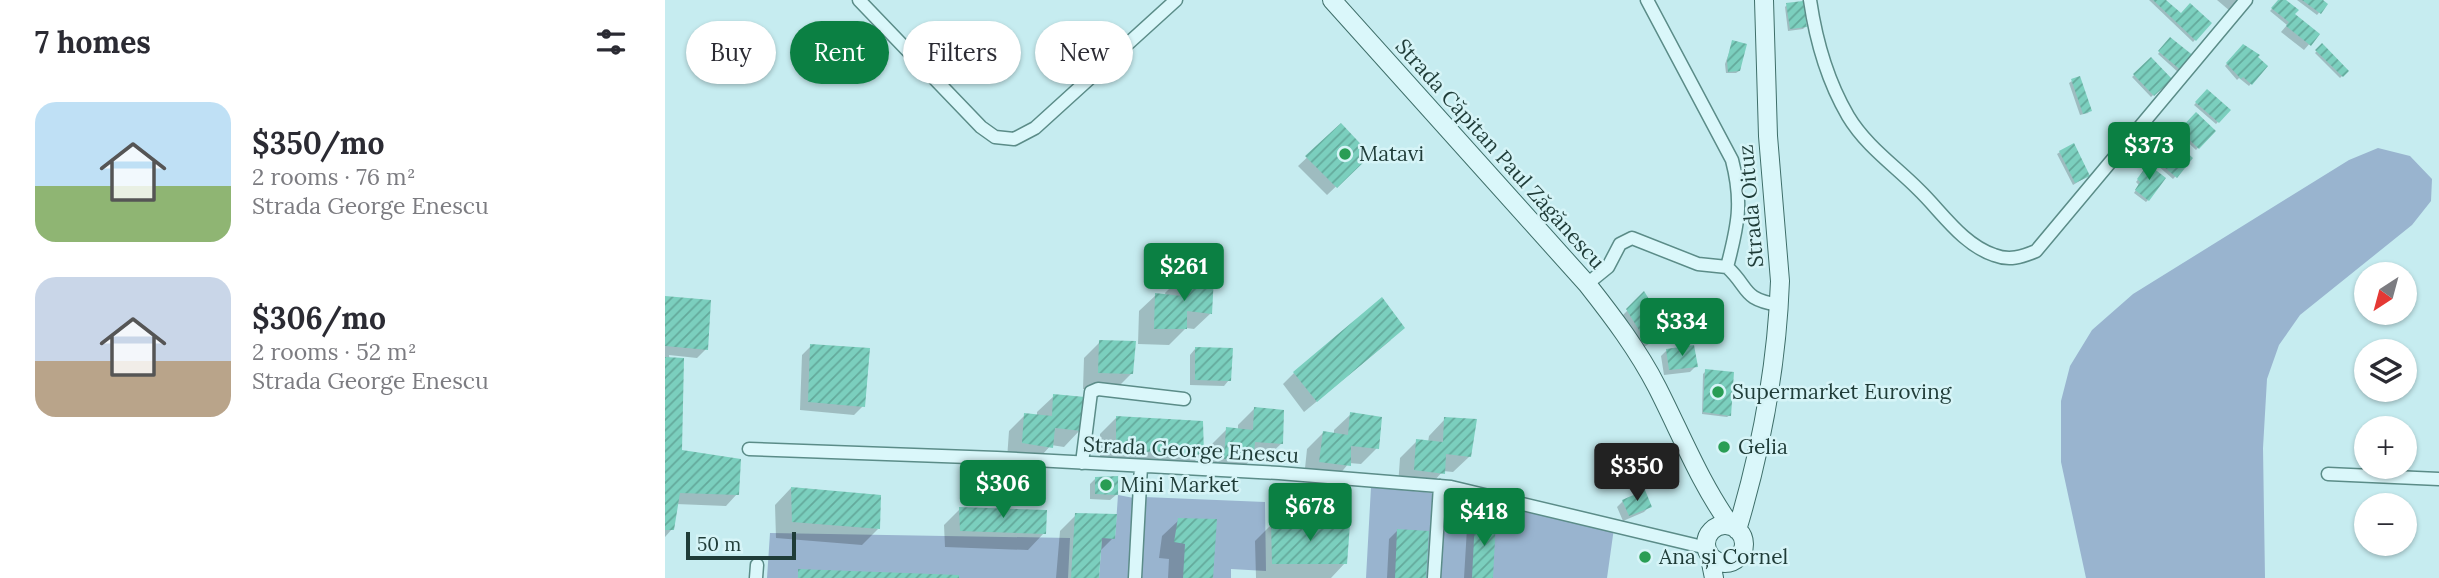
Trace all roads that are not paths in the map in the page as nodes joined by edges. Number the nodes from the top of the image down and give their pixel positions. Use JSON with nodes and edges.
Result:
{"nodes":[{"id":1,"x":859,"y":0,"type":"edge"},
{"id":2,"x":1176,"y":0,"type":"edge"},
{"id":3,"x":1332,"y":0,"type":"edge"},
{"id":4,"x":1647,"y":0,"type":"edge"},
{"id":5,"x":1765,"y":0,"type":"edge"},
{"id":6,"x":1810,"y":0,"type":"edge"},
{"id":7,"x":2246,"y":0,"type":"edge"},
{"id":8,"x":1727,"y":267,"type":"junction"},
{"id":9,"x":1587,"y":284,"type":"junction"},
{"id":10,"x":1779,"y":305,"type":"junction"},
{"id":11,"x":1184,"y":399,"type":"dead end"},
{"id":12,"x":749,"y":449,"type":"dead end"},
{"id":13,"x":1688,"y":453,"type":"junction"},
{"id":14,"x":1081,"y":463,"type":"junction"},
{"id":15,"x":1141,"y":466,"type":"junction"},
{"id":16,"x":2328,"y":474,"type":"dead end"},
{"id":17,"x":2439,"y":479,"type":"edge"},
{"id":18,"x":1440,"y":486,"type":"junction"},
{"id":19,"x":1737,"y":534,"type":"junction"},
{"id":20,"x":1707,"y":548,"type":"junction"},
{"id":21,"x":1135,"y":578,"type":"edge"},
{"id":22,"x":1434,"y":578,"type":"edge"},
{"id":23,"x":1714,"y":578,"type":"edge"},
{"id":24,"x":1739,"y":578,"type":"edge"}],
"edges":[{"from":1,"to":2,"type":"street"},
{"from":3,"to":9,"type":"main road","name":"Strada Căpitan Paul Zăgănescu"},
{"from":4,"to":8,"type":"street"},
{"from":5,"to":10,"type":"main road","name":"Strada Oituz"},
{"from":6,"to":7,"type":"street"},
{"from":8,"to":9,"type":"street"},
{"from":8,"to":10,"type":"street"},
{"from":9,"to":13,"type":"main road","name":"Strada Căpitan Paul Zăgănescu"},
{"from":10,"to":19,"type":"main road","name":"Strada Oituz"},
{"from":11,"to":14,"type":"street"},
{"from":12,"to":14,"type":"street","name":"Strada George Enescu"},
{"from":13,"to":19,"type":"main road","name":"Strada Căpitan Paul Zăgănescu"},
{"from":13,"to":20,"type":"main road","name":"Strada Căpitan Paul Zăgănescu"},
{"from":14,"to":15,"type":"street","name":"Strada George Enescu"},
{"from":15,"to":18,"type":"street","name":"Strada George Enescu"},
{"from":15,"to":21,"type":"street"},
{"from":16,"to":17,"type":"street"},
{"from":18,"to":20,"type":"street","name":"Strada George Enescu"},
{"from":18,"to":22,"type":"street"},
{"from":19,"to":20,"type":"main road"},
{"from":19,"to":20,"type":"main road"},
{"from":19,"to":24,"type":"main road"},
{"from":20,"to":23,"type":"main road","name":"Strada Căpitan Paul Zăgănescu"}]}
